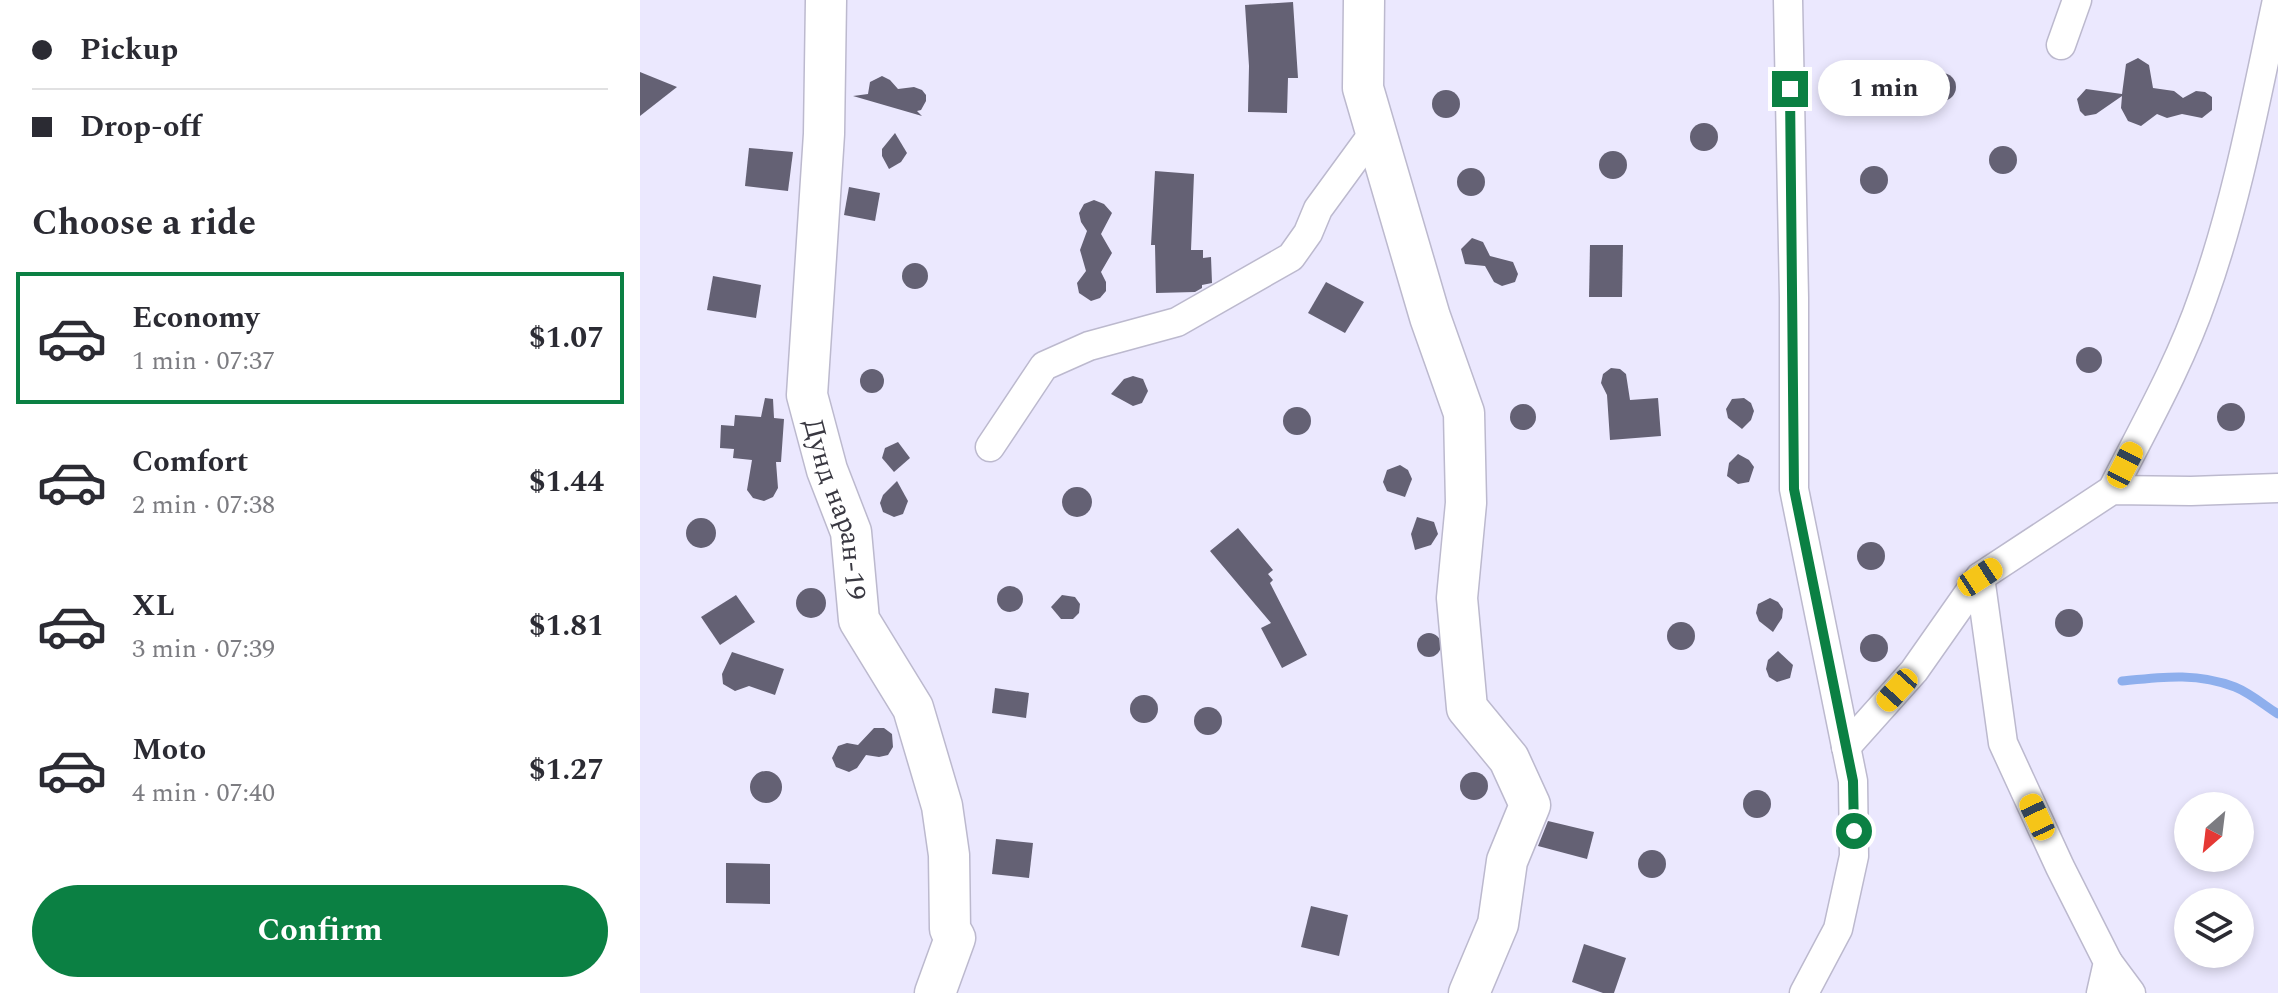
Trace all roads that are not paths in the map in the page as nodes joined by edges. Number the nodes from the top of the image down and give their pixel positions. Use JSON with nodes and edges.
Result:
{"nodes":[{"id":1,"x":826,"y":0,"type":"edge"},
{"id":2,"x":1364,"y":0,"type":"edge"},
{"id":3,"x":1788,"y":0,"type":"edge"},
{"id":4,"x":2077,"y":0,"type":"edge"},
{"id":5,"x":2277,"y":0,"type":"edge"},
{"id":6,"x":2061,"y":45,"type":"dead end"},
{"id":7,"x":1375,"y":131,"type":"junction"},
{"id":8,"x":990,"y":447,"type":"dead end"},
{"id":9,"x":2278,"y":488,"type":"edge"},
{"id":10,"x":2112,"y":490,"type":"junction"},
{"id":11,"x":1980,"y":577,"type":"junction"},
{"id":12,"x":1846,"y":747,"type":"junction"},
{"id":13,"x":2108,"y":962,"type":"junction"},
{"id":14,"x":935,"y":993,"type":"edge"},
{"id":15,"x":1469,"y":993,"type":"edge"},
{"id":16,"x":1804,"y":993,"type":"edge"},
{"id":17,"x":2101,"y":993,"type":"edge"},
{"id":18,"x":2131,"y":993,"type":"edge"}],
"edges":[{"from":1,"to":14,"type":"street","name":"Дунд наран-19"},
{"from":2,"to":7,"type":"street"},
{"from":3,"to":12,"type":"street"},
{"from":4,"to":6,"type":"street"},
{"from":5,"to":10,"type":"street"},
{"from":7,"to":8,"type":"street"},
{"from":7,"to":15,"type":"street"},
{"from":9,"to":10,"type":"street"},
{"from":10,"to":11,"type":"street"},
{"from":11,"to":12,"type":"street"},
{"from":11,"to":13,"type":"street"},
{"from":12,"to":16,"type":"street"},
{"from":13,"to":17,"type":"street"},
{"from":13,"to":18,"type":"street"}]}
